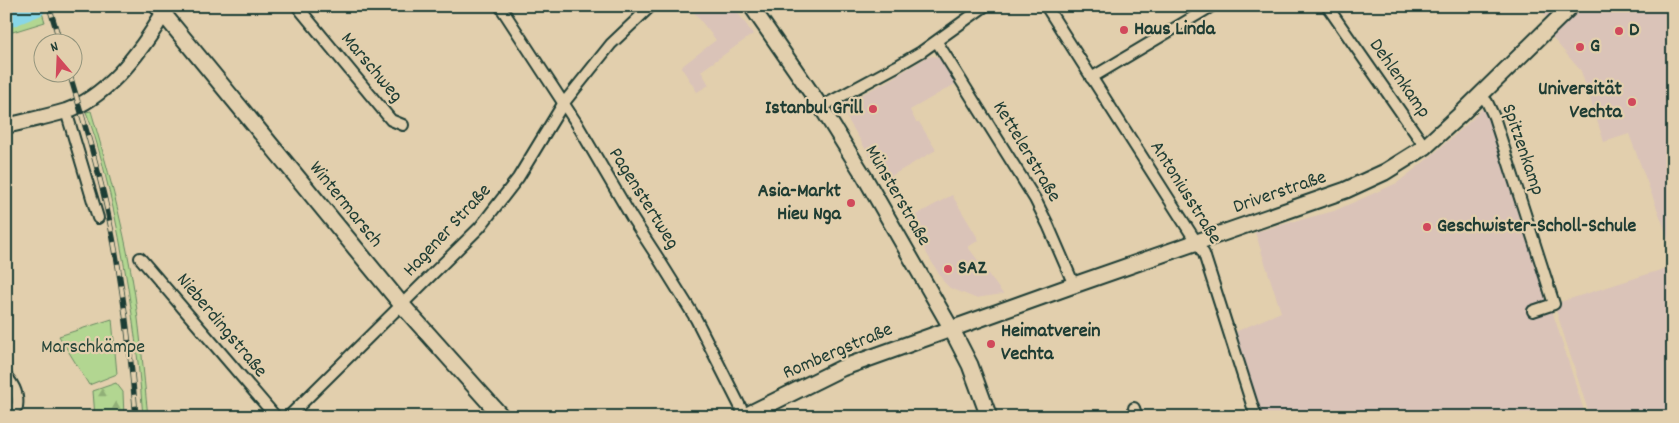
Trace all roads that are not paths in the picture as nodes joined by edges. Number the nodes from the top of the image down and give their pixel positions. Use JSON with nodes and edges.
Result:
{"nodes":[{"id":1,"x":297,"y":6,"type":"edge"},
{"id":2,"x":500,"y":6,"type":"edge"},
{"id":3,"x":651,"y":6,"type":"edge"},
{"id":4,"x":751,"y":6,"type":"edge"},
{"id":5,"x":985,"y":6,"type":"edge"},
{"id":6,"x":1046,"y":6,"type":"edge"},
{"id":7,"x":1212,"y":6,"type":"edge"},
{"id":8,"x":1328,"y":6,"type":"edge"},
{"id":9,"x":1570,"y":6,"type":"edge"},
{"id":10,"x":162,"y":9,"type":"edge"},
{"id":11,"x":938,"y":42,"type":"junction"},
{"id":12,"x":1091,"y":78,"type":"junction"},
{"id":13,"x":1480,"y":95,"type":"junction"},
{"id":14,"x":563,"y":104,"type":"junction"},
{"id":15,"x":821,"y":107,"type":"junction"},
{"id":16,"x":66,"y":111,"type":"junction"},
{"id":17,"x":403,"y":125,"type":"dead end"},
{"id":18,"x":6,"y":126,"type":"edge"},
{"id":19,"x":1425,"y":147,"type":"junction"},
{"id":20,"x":98,"y":218,"type":"dead end"},
{"id":21,"x":1198,"y":242,"type":"junction"},
{"id":22,"x":140,"y":258,"type":"dead end"},
{"id":23,"x":1074,"y":285,"type":"junction"},
{"id":24,"x":402,"y":306,"type":"junction"},
{"id":25,"x":1533,"y":311,"type":"dead end"},
{"id":26,"x":951,"y":328,"type":"junction"},
{"id":27,"x":6,"y":376,"type":"edge"},
{"id":28,"x":6,"y":412,"type":"edge"},
{"id":29,"x":744,"y":416,"type":"edge"},
{"id":30,"x":276,"y":417,"type":"edge"},
{"id":31,"x":288,"y":417,"type":"edge"},
{"id":32,"x":502,"y":417,"type":"edge"},
{"id":33,"x":989,"y":417,"type":"edge"},
{"id":34,"x":1256,"y":417,"type":"edge"}],
"edges":[{"from":1,"to":17,"type":"street","name":"Marschweg"},
{"from":2,"to":14,"type":"street","name":"Pagenstertweg"},
{"from":3,"to":14,"type":"street","name":"Hagener Straße"},
{"from":4,"to":15,"type":"street","name":"Münsterstraße"},
{"from":5,"to":11,"type":"street"},
{"from":6,"to":12,"type":"street","name":"Antoniusstraße"},
{"from":7,"to":12,"type":"street"},
{"from":8,"to":19,"type":"street","name":"Dehlenkamp"},
{"from":9,"to":13,"type":"main road","name":"Driverstraße"},
{"from":10,"to":16,"type":"street"},
{"from":10,"to":24,"type":"main road","name":"Wintermarsch"},
{"from":11,"to":15,"type":"street"},
{"from":11,"to":23,"type":"street","name":"Kettelerstraße"},
{"from":12,"to":21,"type":"street","name":"Antoniusstraße"},
{"from":13,"to":19,"type":"main road","name":"Driverstraße"},
{"from":13,"to":25,"type":"street","name":"Spitzenkamp"},
{"from":14,"to":24,"type":"street","name":"Hagener Straße"},
{"from":14,"to":29,"type":"street","name":"Pagenstertweg"},
{"from":15,"to":26,"type":"street","name":"Münsterstraße"},
{"from":16,"to":18,"type":"street"},
{"from":16,"to":20,"type":"street"},
{"from":19,"to":21,"type":"main road","name":"Driverstraße"},
{"from":21,"to":23,"type":"main road","name":"Driverstraße"},
{"from":21,"to":34,"type":"street","name":"Antoniusstraße"},
{"from":22,"to":30,"type":"street","name":"Nieberdingstraße"},
{"from":23,"to":26,"type":"main road","name":"Driverstraße"},
{"from":24,"to":31,"type":"street","name":"Hagener Straße"},
{"from":24,"to":32,"type":"main road","name":"Wintermarsch"},
{"from":26,"to":29,"type":"main road","name":"Rombergstraße"},
{"from":26,"to":33,"type":"main road","name":"Münsterstraße"},
{"from":27,"to":28,"type":"street"}]}
